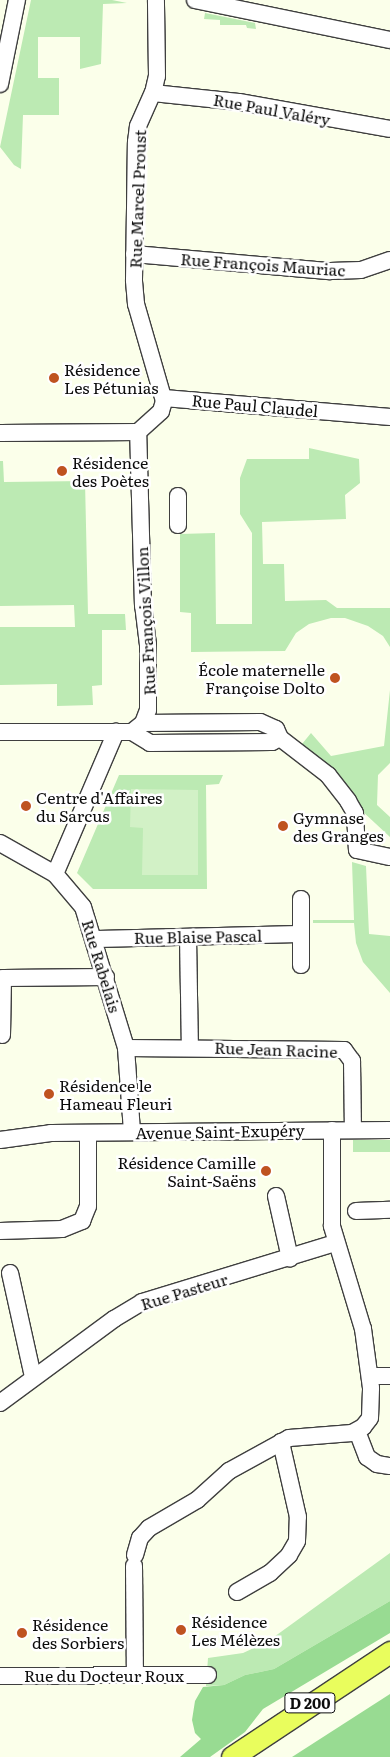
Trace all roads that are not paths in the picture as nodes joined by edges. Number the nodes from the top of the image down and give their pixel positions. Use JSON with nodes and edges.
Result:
{"nodes":[{"id":1,"x":17,"y":0,"type":"edge"},
{"id":2,"x":156,"y":0,"type":"edge"},
{"id":3,"x":195,"y":0,"type":"edge"},
{"id":4,"x":390,"y":40,"type":"edge"},
{"id":5,"x":0,"y":84,"type":"edge"},
{"id":6,"x":153,"y":93,"type":"junction"},
{"id":7,"x":390,"y":129,"type":"edge"},
{"id":8,"x":134,"y":254,"type":"junction"},
{"id":9,"x":390,"y":260,"type":"edge"},
{"id":10,"x":164,"y":398,"type":"junction"},
{"id":11,"x":390,"y":417,"type":"edge"},
{"id":12,"x":138,"y":432,"type":"junction"},
{"id":13,"x":0,"y":433,"type":"edge"},
{"id":14,"x":178,"y":496,"type":"dead end"},
{"id":15,"x":178,"y":526,"type":"dead end"},
{"id":16,"x":131,"y":729,"type":"junction"},
{"id":17,"x":0,"y":732,"type":"edge"},
{"id":18,"x":0,"y":843,"type":"edge"},
{"id":19,"x":390,"y":857,"type":"edge"},
{"id":20,"x":55,"y":874,"type":"junction"},
{"id":21,"x":301,"y":899,"type":"dead end"},
{"id":22,"x":301,"y":934,"type":"junction"},
{"id":23,"x":188,"y":937,"type":"junction"},
{"id":24,"x":95,"y":939,"type":"junction"},
{"id":25,"x":301,"y":965,"type":"dead end"},
{"id":26,"x":106,"y":977,"type":"junction"},
{"id":27,"x":2,"y":1035,"type":"dead end"},
{"id":28,"x":190,"y":1047,"type":"junction"},
{"id":29,"x":126,"y":1048,"type":"junction"},
{"id":30,"x":0,"y":1129,"type":"edge"},
{"id":31,"x":332,"y":1130,"type":"junction"},
{"id":32,"x":353,"y":1130,"type":"junction"},
{"id":33,"x":390,"y":1130,"type":"edge"},
{"id":34,"x":132,"y":1132,"type":"junction"},
{"id":35,"x":51,"y":1133,"type":"junction"},
{"id":36,"x":88,"y":1133,"type":"junction"},
{"id":37,"x":0,"y":1140,"type":"edge"},
{"id":38,"x":276,"y":1196,"type":"dead end"},
{"id":39,"x":390,"y":1210,"type":"edge"},
{"id":40,"x":356,"y":1211,"type":"dead end"},
{"id":41,"x":0,"y":1231,"type":"edge"},
{"id":42,"x":335,"y":1243,"type":"junction"},
{"id":43,"x":290,"y":1258,"type":"junction"},
{"id":44,"x":10,"y":1272,"type":"dead end"},
{"id":45,"x":370,"y":1376,"type":"junction"},
{"id":46,"x":390,"y":1376,"type":"edge"},
{"id":47,"x":34,"y":1377,"type":"junction"},
{"id":48,"x":0,"y":1403,"type":"edge"},
{"id":49,"x":358,"y":1432,"type":"junction"},
{"id":50,"x":281,"y":1442,"type":"junction"},
{"id":51,"x":390,"y":1466,"type":"edge"},
{"id":52,"x":237,"y":1592,"type":"dead end"},
{"id":53,"x":390,"y":1652,"type":"edge"},
{"id":54,"x":390,"y":1668,"type":"edge"},
{"id":55,"x":208,"y":1674,"type":"dead end"},
{"id":56,"x":134,"y":1675,"type":"junction"},
{"id":57,"x":0,"y":1676,"type":"edge"},
{"id":58,"x":232,"y":1757,"type":"edge"},
{"id":59,"x":257,"y":1757,"type":"edge"}],
"edges":[{"from":1,"to":5,"type":"street"},
{"from":2,"to":6,"type":"street","name":"Rue Marcel Proust"},
{"from":3,"to":4,"type":"street"},
{"from":6,"to":7,"type":"street","name":"Rue Paul Valéry"},
{"from":6,"to":8,"type":"street","name":"Rue Marcel Proust"},
{"from":8,"to":9,"type":"street","name":"Rue François Mauriac"},
{"from":8,"to":10,"type":"street","name":"Rue Marcel Proust"},
{"from":10,"to":11,"type":"street","name":"Rue Paul Claudel"},
{"from":10,"to":12,"type":"street"},
{"from":12,"to":13,"type":"street"},
{"from":12,"to":16,"type":"street","name":"Rue François Villon"},
{"from":14,"to":15,"type":"street"},
{"from":16,"to":17,"type":"street"},
{"from":16,"to":19,"type":"street"},
{"from":16,"to":20,"type":"street","name":"Rue François Villon"},
{"from":18,"to":20,"type":"street","name":"Rue Rabelais"},
{"from":20,"to":24,"type":"street","name":"Rue Rabelais"},
{"from":21,"to":22,"type":"street"},
{"from":22,"to":23,"type":"street","name":"Rue Blaise Pascal"},
{"from":22,"to":25,"type":"street"},
{"from":23,"to":24,"type":"street","name":"Rue Blaise Pascal"},
{"from":23,"to":28,"type":"street"},
{"from":24,"to":26,"type":"street","name":"Rue Rabelais"},
{"from":26,"to":27,"type":"street"},
{"from":26,"to":29,"type":"street","name":"Rue Rabelais"},
{"from":28,"to":29,"type":"street","name":"Rue Jean Racine"},
{"from":28,"to":32,"type":"street","name":"Rue Jean Racine"},
{"from":29,"to":34,"type":"street","name":"Rue Rabelais"},
{"from":30,"to":35,"type":"street","name":"Avenue Saint-Exupéry"},
{"from":31,"to":32,"type":"street","name":"Avenue Saint-Exupéry"},
{"from":31,"to":34,"type":"street","name":"Avenue Saint-Exupéry"},
{"from":31,"to":42,"type":"street"},
{"from":32,"to":33,"type":"street","name":"Avenue Saint-Exupéry"},
{"from":34,"to":36,"type":"street","name":"Avenue Saint-Exupéry"},
{"from":35,"to":36,"type":"street","name":"Avenue Saint-Exupéry"},
{"from":35,"to":37,"type":"street","name":"Avenue Saint-Exupéry"},
{"from":36,"to":41,"type":"street"},
{"from":38,"to":43,"type":"street"},
{"from":39,"to":40,"type":"street"},
{"from":42,"to":43,"type":"street","name":"Rue Pasteur"},
{"from":42,"to":45,"type":"street"},
{"from":43,"to":47,"type":"street","name":"Rue Pasteur"},
{"from":44,"to":47,"type":"street"},
{"from":45,"to":46,"type":"street"},
{"from":45,"to":49,"type":"street"},
{"from":47,"to":48,"type":"street","name":"Rue Pasteur"},
{"from":49,"to":50,"type":"street"},
{"from":49,"to":51,"type":"street"},
{"from":50,"to":52,"type":"street"},
{"from":50,"to":56,"type":"street"},
{"from":53,"to":58,"type":"main road","number":"D 200"},
{"from":54,"to":59,"type":"main road","number":"D 200"},
{"from":55,"to":56,"type":"street","name":"Rue du Docteur Roux"},
{"from":56,"to":57,"type":"street","name":"Rue du Docteur Roux"}]}
